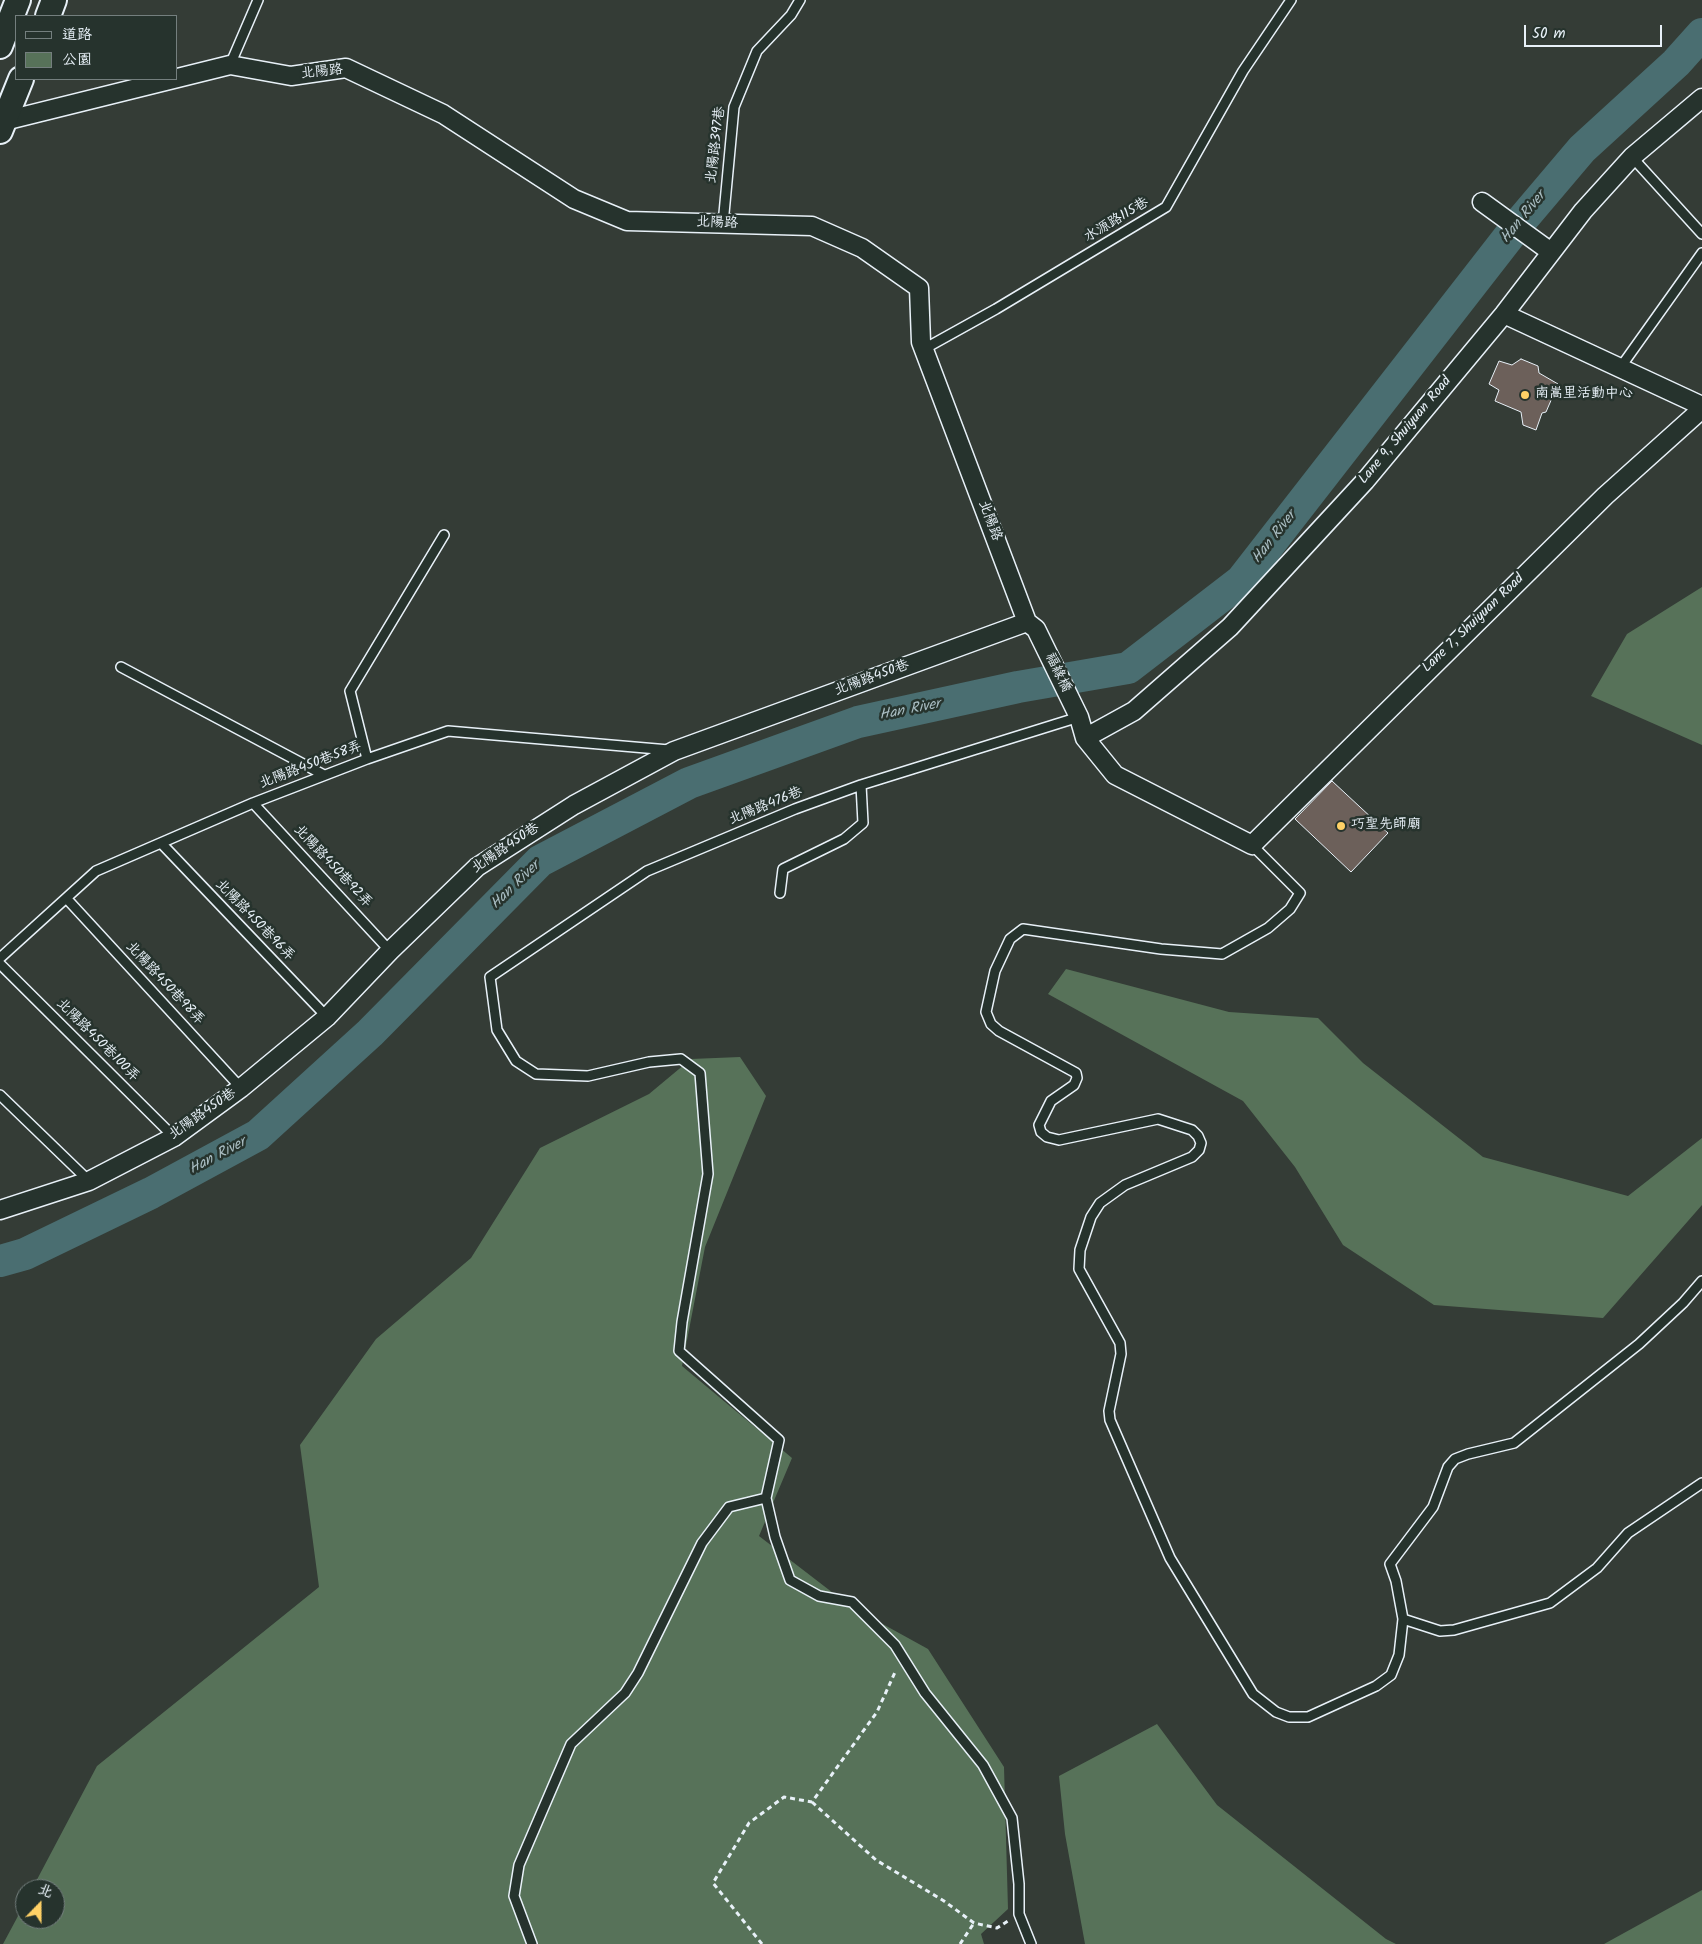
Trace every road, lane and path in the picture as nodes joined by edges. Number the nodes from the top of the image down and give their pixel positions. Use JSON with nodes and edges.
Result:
{"nodes":[{"id":1,"x":18,"y":0,"type":"edge"},
{"id":2,"x":54,"y":0,"type":"edge"},
{"id":3,"x":258,"y":0,"type":"edge"},
{"id":4,"x":800,"y":0,"type":"edge"},
{"id":5,"x":1291,"y":0,"type":"edge"},
{"id":6,"x":48,"y":15,"type":"edge"},
{"id":7,"x":0,"y":46,"type":"edge"},
{"id":8,"x":230,"y":66,"type":"junction"},
{"id":9,"x":178,"y":79,"type":"edge"},
{"id":10,"x":21,"y":80,"type":"edge"},
{"id":11,"x":176,"y":80,"type":"edge"},
{"id":12,"x":1702,"y":98,"type":"edge"},
{"id":13,"x":1,"y":125,"type":"edge"},
{"id":14,"x":1632,"y":157,"type":"junction"},
{"id":15,"x":1482,"y":202,"type":"dead end"},
{"id":16,"x":722,"y":224,"type":"junction"},
{"id":17,"x":1702,"y":234,"type":"edge"},
{"id":18,"x":1551,"y":252,"type":"junction"},
{"id":19,"x":1702,"y":253,"type":"edge"},
{"id":20,"x":1504,"y":314,"type":"junction"},
{"id":21,"x":924,"y":349,"type":"junction"},
{"id":22,"x":1620,"y":368,"type":"junction"},
{"id":23,"x":1702,"y":408,"type":"edge"},
{"id":24,"x":444,"y":534,"type":"dead end"},
{"id":25,"x":1032,"y":626,"type":"junction"},
{"id":26,"x":121,"y":667,"type":"dead end"},
{"id":27,"x":1079,"y":717,"type":"junction"},
{"id":28,"x":1085,"y":738,"type":"junction"},
{"id":29,"x":674,"y":751,"type":"junction"},
{"id":30,"x":367,"y":759,"type":"junction"},
{"id":31,"x":324,"y":775,"type":"junction"},
{"id":32,"x":860,"y":784,"type":"junction"},
{"id":33,"x":253,"y":803,"type":"junction"},
{"id":34,"x":161,"y":843,"type":"junction"},
{"id":35,"x":1252,"y":845,"type":"junction"},
{"id":36,"x":780,"y":894,"type":"dead end"},
{"id":37,"x":67,"y":899,"type":"junction"},
{"id":38,"x":390,"y":951,"type":"junction"},
{"id":39,"x":0,"y":958,"type":"edge"},
{"id":40,"x":0,"y":964,"type":"edge"},
{"id":41,"x":327,"y":1017,"type":"junction"},
{"id":42,"x":241,"y":1088,"type":"junction"},
{"id":43,"x":0,"y":1095,"type":"edge"},
{"id":44,"x":174,"y":1137,"type":"junction"},
{"id":45,"x":89,"y":1181,"type":"junction"},
{"id":46,"x":0,"y":1210,"type":"edge"},
{"id":47,"x":1702,"y":1281,"type":"edge"},
{"id":48,"x":1702,"y":1483,"type":"edge"},
{"id":49,"x":766,"y":1498,"type":"junction"},
{"id":50,"x":1404,"y":1619,"type":"junction"},
{"id":51,"x":902,"y":1657,"type":"junction"},
{"id":52,"x":812,"y":1802,"type":"junction"},
{"id":53,"x":1019,"y":1914,"type":"junction"},
{"id":54,"x":974,"y":1923,"type":"junction"},
{"id":55,"x":532,"y":1944,"type":"edge"},
{"id":56,"x":762,"y":1944,"type":"edge"},
{"id":57,"x":960,"y":1944,"type":"edge"},
{"id":58,"x":1031,"y":1944,"type":"edge"}],
"edges":[{"from":1,"to":7,"type":"street"},
{"from":2,"to":6,"type":"street"},
{"from":3,"to":8,"type":"lane"},
{"from":4,"to":16,"type":"lane","name":"北陽路397巷"},
{"from":5,"to":21,"type":"lane","name":"水源路115巷"},
{"from":8,"to":9,"type":"street","name":"北陽路"},
{"from":8,"to":16,"type":"street","name":"北陽路"},
{"from":10,"to":13,"type":"street"},
{"from":11,"to":13,"type":"street","name":"北陽路"},
{"from":12,"to":14,"type":"street","name":"Lane 9, Shuiyuan Road"},
{"from":14,"to":17,"type":"lane"},
{"from":14,"to":18,"type":"street","name":"Lane 9, Shuiyuan Road"},
{"from":15,"to":18,"type":"street"},
{"from":16,"to":21,"type":"street","name":"北陽路"},
{"from":18,"to":20,"type":"street","name":"Lane 9, Shuiyuan Road"},
{"from":19,"to":22,"type":"lane"},
{"from":20,"to":22,"type":"street"},
{"from":20,"to":28,"type":"street","name":"Lane 9, Shuiyuan Road"},
{"from":21,"to":25,"type":"street","name":"北陽路"},
{"from":22,"to":23,"type":"street"},
{"from":23,"to":35,"type":"street","name":"Lane 7, Shuiyuan Road"},
{"from":24,"to":30,"type":"lane"},
{"from":25,"to":27,"type":"street","name":"福緣橋"},
{"from":25,"to":29,"type":"street","name":"北陽路450巷"},
{"from":26,"to":31,"type":"lane"},
{"from":27,"to":28,"type":"street"},
{"from":27,"to":32,"type":"lane","name":"北陽路476巷"},
{"from":28,"to":35,"type":"street"},
{"from":29,"to":30,"type":"lane","name":"北陽路450巷58弄"},
{"from":29,"to":38,"type":"street","name":"北陽路450巷"},
{"from":30,"to":31,"type":"lane","name":"北陽路450巷58弄"},
{"from":31,"to":33,"type":"lane","name":"北陽路450巷58弄"},
{"from":32,"to":36,"type":"lane"},
{"from":32,"to":49,"type":"lane","name":"北陽路476巷"},
{"from":33,"to":34,"type":"lane","name":"北陽路450巷58弄"},
{"from":33,"to":38,"type":"lane","name":"北陽路450巷92弄"},
{"from":34,"to":37,"type":"lane","name":"北陽路450巷58弄"},
{"from":34,"to":41,"type":"lane","name":"北陽路450巷96弄"},
{"from":35,"to":50,"type":"lane"},
{"from":37,"to":39,"type":"lane","name":"北陽路450巷58弄"},
{"from":37,"to":42,"type":"lane","name":"北陽路450巷98弄"},
{"from":38,"to":41,"type":"street","name":"北陽路450巷"},
{"from":40,"to":44,"type":"lane","name":"北陽路450巷100弄"},
{"from":41,"to":42,"type":"street","name":"北陽路450巷"},
{"from":42,"to":44,"type":"street","name":"北陽路450巷"},
{"from":43,"to":45,"type":"lane"},
{"from":44,"to":45,"type":"street","name":"北陽路450巷"},
{"from":45,"to":46,"type":"street","name":"北陽路450巷"},
{"from":47,"to":50,"type":"lane"},
{"from":48,"to":50,"type":"lane"},
{"from":49,"to":51,"type":"lane"},
{"from":49,"to":55,"type":"lane"},
{"from":51,"to":52,"type":"path"},
{"from":51,"to":53,"type":"lane"},
{"from":52,"to":54,"type":"path"},
{"from":52,"to":56,"type":"path"},
{"from":53,"to":54,"type":"path"},
{"from":53,"to":58,"type":"lane"},
{"from":54,"to":57,"type":"path"}]}
